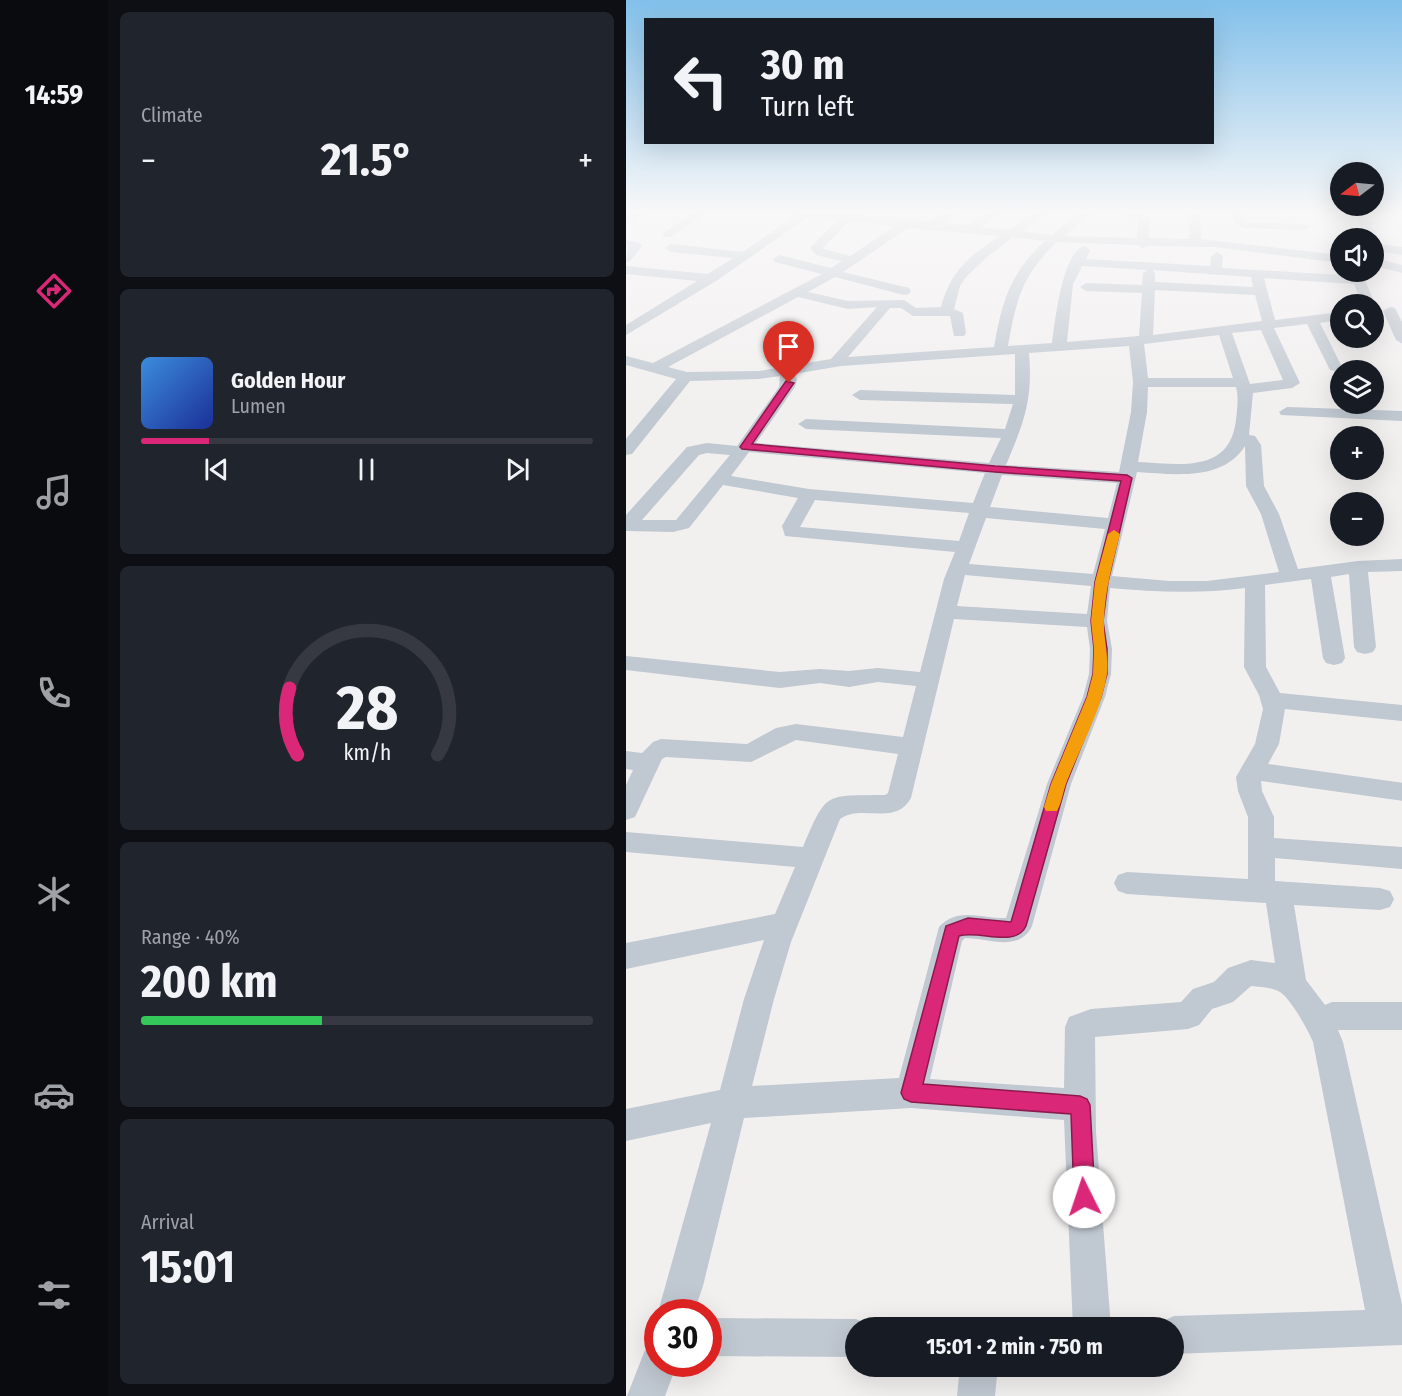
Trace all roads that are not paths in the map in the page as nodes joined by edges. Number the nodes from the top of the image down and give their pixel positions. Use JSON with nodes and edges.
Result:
{"nodes":[{"id":1,"x":702,"y":277,"type":"edge"},
{"id":2,"x":827,"y":277,"type":"edge"},
{"id":3,"x":850,"y":277,"type":"edge"},
{"id":4,"x":959,"y":277,"type":"edge"},
{"id":5,"x":1023,"y":277,"type":"edge"},
{"id":6,"x":1070,"y":277,"type":"edge"},
{"id":7,"x":1148,"y":277,"type":"edge"},
{"id":8,"x":1257,"y":277,"type":"edge"},
{"id":9,"x":1310,"y":277,"type":"edge"},
{"id":10,"x":711,"y":278,"type":"joint"},
{"id":11,"x":1086,"y":287,"type":"dead end"},
{"id":12,"x":1148,"y":288,"type":"junction"},
{"id":13,"x":904,"y":291,"type":"dead end"},
{"id":14,"x":1261,"y":291,"type":"junction"},
{"id":15,"x":798,"y":293,"type":"junction"},
{"id":16,"x":1364,"y":294,"type":"edge"},
{"id":17,"x":884,"y":304,"type":"junction"},
{"id":18,"x":947,"y":310,"type":"junction"},
{"id":19,"x":1397,"y":310,"type":"edge"},
{"id":20,"x":1330,"y":317,"type":"edge"},
{"id":21,"x":1311,"y":318,"type":"junction"},
{"id":22,"x":1268,"y":325,"type":"junction"},
{"id":23,"x":1224,"y":330,"type":"junction"},
{"id":24,"x":626,"y":331,"type":"edge"},
{"id":25,"x":959,"y":333,"type":"dead end"},
{"id":26,"x":1403,"y":340,"type":"edge"},
{"id":27,"x":1141,"y":341,"type":"junction"},
{"id":28,"x":1059,"y":346,"type":"junction"},
{"id":29,"x":1011,"y":351,"type":"junction"},
{"id":30,"x":1332,"y":360,"type":"edge"},
{"id":31,"x":841,"y":362,"type":"junction"},
{"id":32,"x":641,"y":364,"type":"edge"},
{"id":33,"x":786,"y":372,"type":"junction"},
{"id":34,"x":626,"y":373,"type":"edge"},
{"id":35,"x":686,"y":377,"type":"junction"},
{"id":36,"x":1141,"y":382,"type":"junction"},
{"id":37,"x":1244,"y":388,"type":"junction"},
{"id":38,"x":860,"y":394,"type":"dead end"},
{"id":39,"x":1022,"y":400,"type":"junction"},
{"id":40,"x":1288,"y":412,"type":"dead end"},
{"id":41,"x":928,"y":413,"type":"junction"},
{"id":42,"x":1403,"y":416,"type":"edge"},
{"id":43,"x":806,"y":424,"type":"dead end"},
{"id":44,"x":1012,"y":434,"type":"junction"},
{"id":45,"x":1240,"y":437,"type":"junction"},
{"id":46,"x":626,"y":448,"type":"edge"},
{"id":47,"x":744,"y":449,"type":"junction"},
{"id":48,"x":995,"y":469,"type":"junction"},
{"id":49,"x":1128,"y":472,"type":"junction"},
{"id":50,"x":718,"y":479,"type":"junction"},
{"id":51,"x":809,"y":494,"type":"junction"},
{"id":52,"x":980,"y":511,"type":"junction"},
{"id":53,"x":1116,"y":524,"type":"junction"},
{"id":54,"x":627,"y":525,"type":"edge"},
{"id":55,"x":962,"y":558,"type":"junction"},
{"id":56,"x":1403,"y":565,"type":"edge"},
{"id":57,"x":1358,"y":567,"type":"junction"},
{"id":58,"x":1320,"y":572,"type":"junction"},
{"id":59,"x":1289,"y":576,"type":"junction"},
{"id":60,"x":1255,"y":580,"type":"junction"},
{"id":61,"x":1102,"y":582,"type":"junction"},
{"id":62,"x":946,"y":612,"type":"junction"},
{"id":63,"x":1097,"y":621,"type":"junction"},
{"id":64,"x":1365,"y":647,"type":"dead end"},
{"id":65,"x":1334,"y":658,"type":"dead end"},
{"id":66,"x":626,"y":663,"type":"edge"},
{"id":67,"x":929,"y":680,"type":"junction"},
{"id":68,"x":1272,"y":700,"type":"junction"},
{"id":69,"x":1402,"y":713,"type":"edge"},
{"id":70,"x":912,"y":747,"type":"junction"},
{"id":71,"x":637,"y":762,"type":"edge"},
{"id":72,"x":1252,"y":771,"type":"junction"},
{"id":73,"x":1403,"y":792,"type":"edge"},
{"id":74,"x":626,"y":810,"type":"edge"},
{"id":75,"x":626,"y":842,"type":"edge"},
{"id":76,"x":1261,"y":847,"type":"junction"},
{"id":77,"x":812,"y":858,"type":"junction"},
{"id":78,"x":1403,"y":858,"type":"edge"},
{"id":79,"x":1127,"y":882,"type":"dead end"},
{"id":80,"x":1270,"y":892,"type":"junction"},
{"id":81,"x":1380,"y":899,"type":"dead end"},
{"id":82,"x":784,"y":924,"type":"junction"},
{"id":83,"x":626,"y":956,"type":"edge"},
{"id":84,"x":1292,"y":984,"type":"junction"},
{"id":85,"x":1403,"y":1016,"type":"edge"},
{"id":86,"x":1320,"y":1023,"type":"junction"},
{"id":87,"x":911,"y":1093,"type":"junction"},
{"id":88,"x":732,"y":1103,"type":"junction"},
{"id":89,"x":1080,"y":1105,"type":"junction"},
{"id":90,"x":626,"y":1125,"type":"edge"},
{"id":91,"x":680,"y":1299,"type":"edge"},
{"id":92,"x":1091,"y":1317,"type":"edge"},
{"id":93,"x":1395,"y":1327,"type":"edge"},
{"id":94,"x":1184,"y":1335,"type":"edge"},
{"id":95,"x":722,"y":1337,"type":"edge"},
{"id":96,"x":845,"y":1338,"type":"edge"},
{"id":97,"x":653,"y":1377,"type":"edge"},
{"id":98,"x":978,"y":1377,"type":"edge"},
{"id":99,"x":646,"y":1396,"type":"edge"},
{"id":100,"x":976,"y":1396,"type":"edge"}],
"edges":[{"from":1,"to":10,"type":"street"},
{"from":2,"to":15,"type":"street"},
{"from":3,"to":13,"type":"street"},
{"from":4,"to":18,"type":"street"},
{"from":5,"to":29,"type":"street"},
{"from":6,"to":28,"type":"street"},
{"from":7,"to":12,"type":"street"},
{"from":8,"to":14,"type":"street"},
{"from":9,"to":16,"type":"street"},
{"from":10,"to":24,"type":"street"},
{"from":11,"to":12,"type":"street"},
{"from":12,"to":14,"type":"street"},
{"from":12,"to":27,"type":"street"},
{"from":14,"to":22,"type":"street"},
{"from":15,"to":17,"type":"street"},
{"from":15,"to":32,"type":"street"},
{"from":17,"to":18,"type":"street"},
{"from":17,"to":31,"type":"street"},
{"from":18,"to":25,"type":"street"},
{"from":19,"to":26,"type":"street"},
{"from":20,"to":21,"type":"street"},
{"from":21,"to":22,"type":"street"},
{"from":21,"to":30,"type":"street"},
{"from":22,"to":23,"type":"street"},
{"from":22,"to":37,"type":"street"},
{"from":23,"to":27,"type":"street"},
{"from":23,"to":37,"type":"street"},
{"from":27,"to":28,"type":"street"},
{"from":27,"to":36,"type":"street"},
{"from":28,"to":29,"type":"street"},
{"from":29,"to":31,"type":"street"},
{"from":29,"to":39,"type":"street"},
{"from":31,"to":33,"type":"street"},
{"from":32,"to":34,"type":"street"},
{"from":32,"to":35,"type":"street"},
{"from":33,"to":35,"type":"street"},
{"from":33,"to":47,"type":"street"},
{"from":35,"to":46,"type":"street"},
{"from":36,"to":37,"type":"street"},
{"from":36,"to":49,"type":"street"},
{"from":37,"to":45,"type":"street"},
{"from":38,"to":41,"type":"street"},
{"from":39,"to":41,"type":"street"},
{"from":39,"to":44,"type":"street"},
{"from":40,"to":42,"type":"street"},
{"from":41,"to":43,"type":"street"},
{"from":41,"to":44,"type":"street"},
{"from":44,"to":48,"type":"street"},
{"from":45,"to":49,"type":"street"},
{"from":45,"to":59,"type":"street"},
{"from":47,"to":48,"type":"street"},
{"from":47,"to":50,"type":"street"},
{"from":47,"to":54,"type":"street"},
{"from":48,"to":49,"type":"street"},
{"from":48,"to":52,"type":"street"},
{"from":49,"to":53,"type":"street"},
{"from":50,"to":51,"type":"street"},
{"from":50,"to":54,"type":"street"},
{"from":51,"to":52,"type":"street"},
{"from":51,"to":55,"type":"street"},
{"from":52,"to":53,"type":"street"},
{"from":52,"to":55,"type":"street"},
{"from":53,"to":61,"type":"street"},
{"from":55,"to":61,"type":"street"},
{"from":55,"to":62,"type":"street"},
{"from":56,"to":57,"type":"street"},
{"from":57,"to":58,"type":"street"},
{"from":57,"to":64,"type":"street"},
{"from":58,"to":59,"type":"street"},
{"from":58,"to":65,"type":"street"},
{"from":59,"to":60,"type":"street"},
{"from":60,"to":61,"type":"street"},
{"from":60,"to":68,"type":"street"},
{"from":61,"to":63,"type":"street"},
{"from":62,"to":63,"type":"street"},
{"from":62,"to":67,"type":"street"},
{"from":63,"to":87,"type":"street"},
{"from":66,"to":67,"type":"street"},
{"from":67,"to":70,"type":"street"},
{"from":68,"to":69,"type":"street"},
{"from":68,"to":72,"type":"street"},
{"from":70,"to":71,"type":"street"},
{"from":70,"to":77,"type":"street"},
{"from":71,"to":74,"type":"street"},
{"from":72,"to":73,"type":"street"},
{"from":72,"to":76,"type":"street"},
{"from":75,"to":77,"type":"street"},
{"from":76,"to":78,"type":"street"},
{"from":76,"to":80,"type":"street"},
{"from":77,"to":82,"type":"street"},
{"from":79,"to":80,"type":"street"},
{"from":80,"to":81,"type":"street"},
{"from":80,"to":84,"type":"street"},
{"from":82,"to":83,"type":"street"},
{"from":82,"to":88,"type":"street"},
{"from":84,"to":86,"type":"street"},
{"from":84,"to":89,"type":"street"},
{"from":85,"to":86,"type":"street"},
{"from":86,"to":93,"type":"street"},
{"from":87,"to":88,"type":"street"},
{"from":87,"to":89,"type":"street"},
{"from":88,"to":90,"type":"street"},
{"from":88,"to":91,"type":"street"},
{"from":89,"to":92,"type":"street"},
{"from":93,"to":94,"type":"street"},
{"from":95,"to":96,"type":"street"},
{"from":97,"to":99,"type":"street"},
{"from":98,"to":100,"type":"street"}]}
